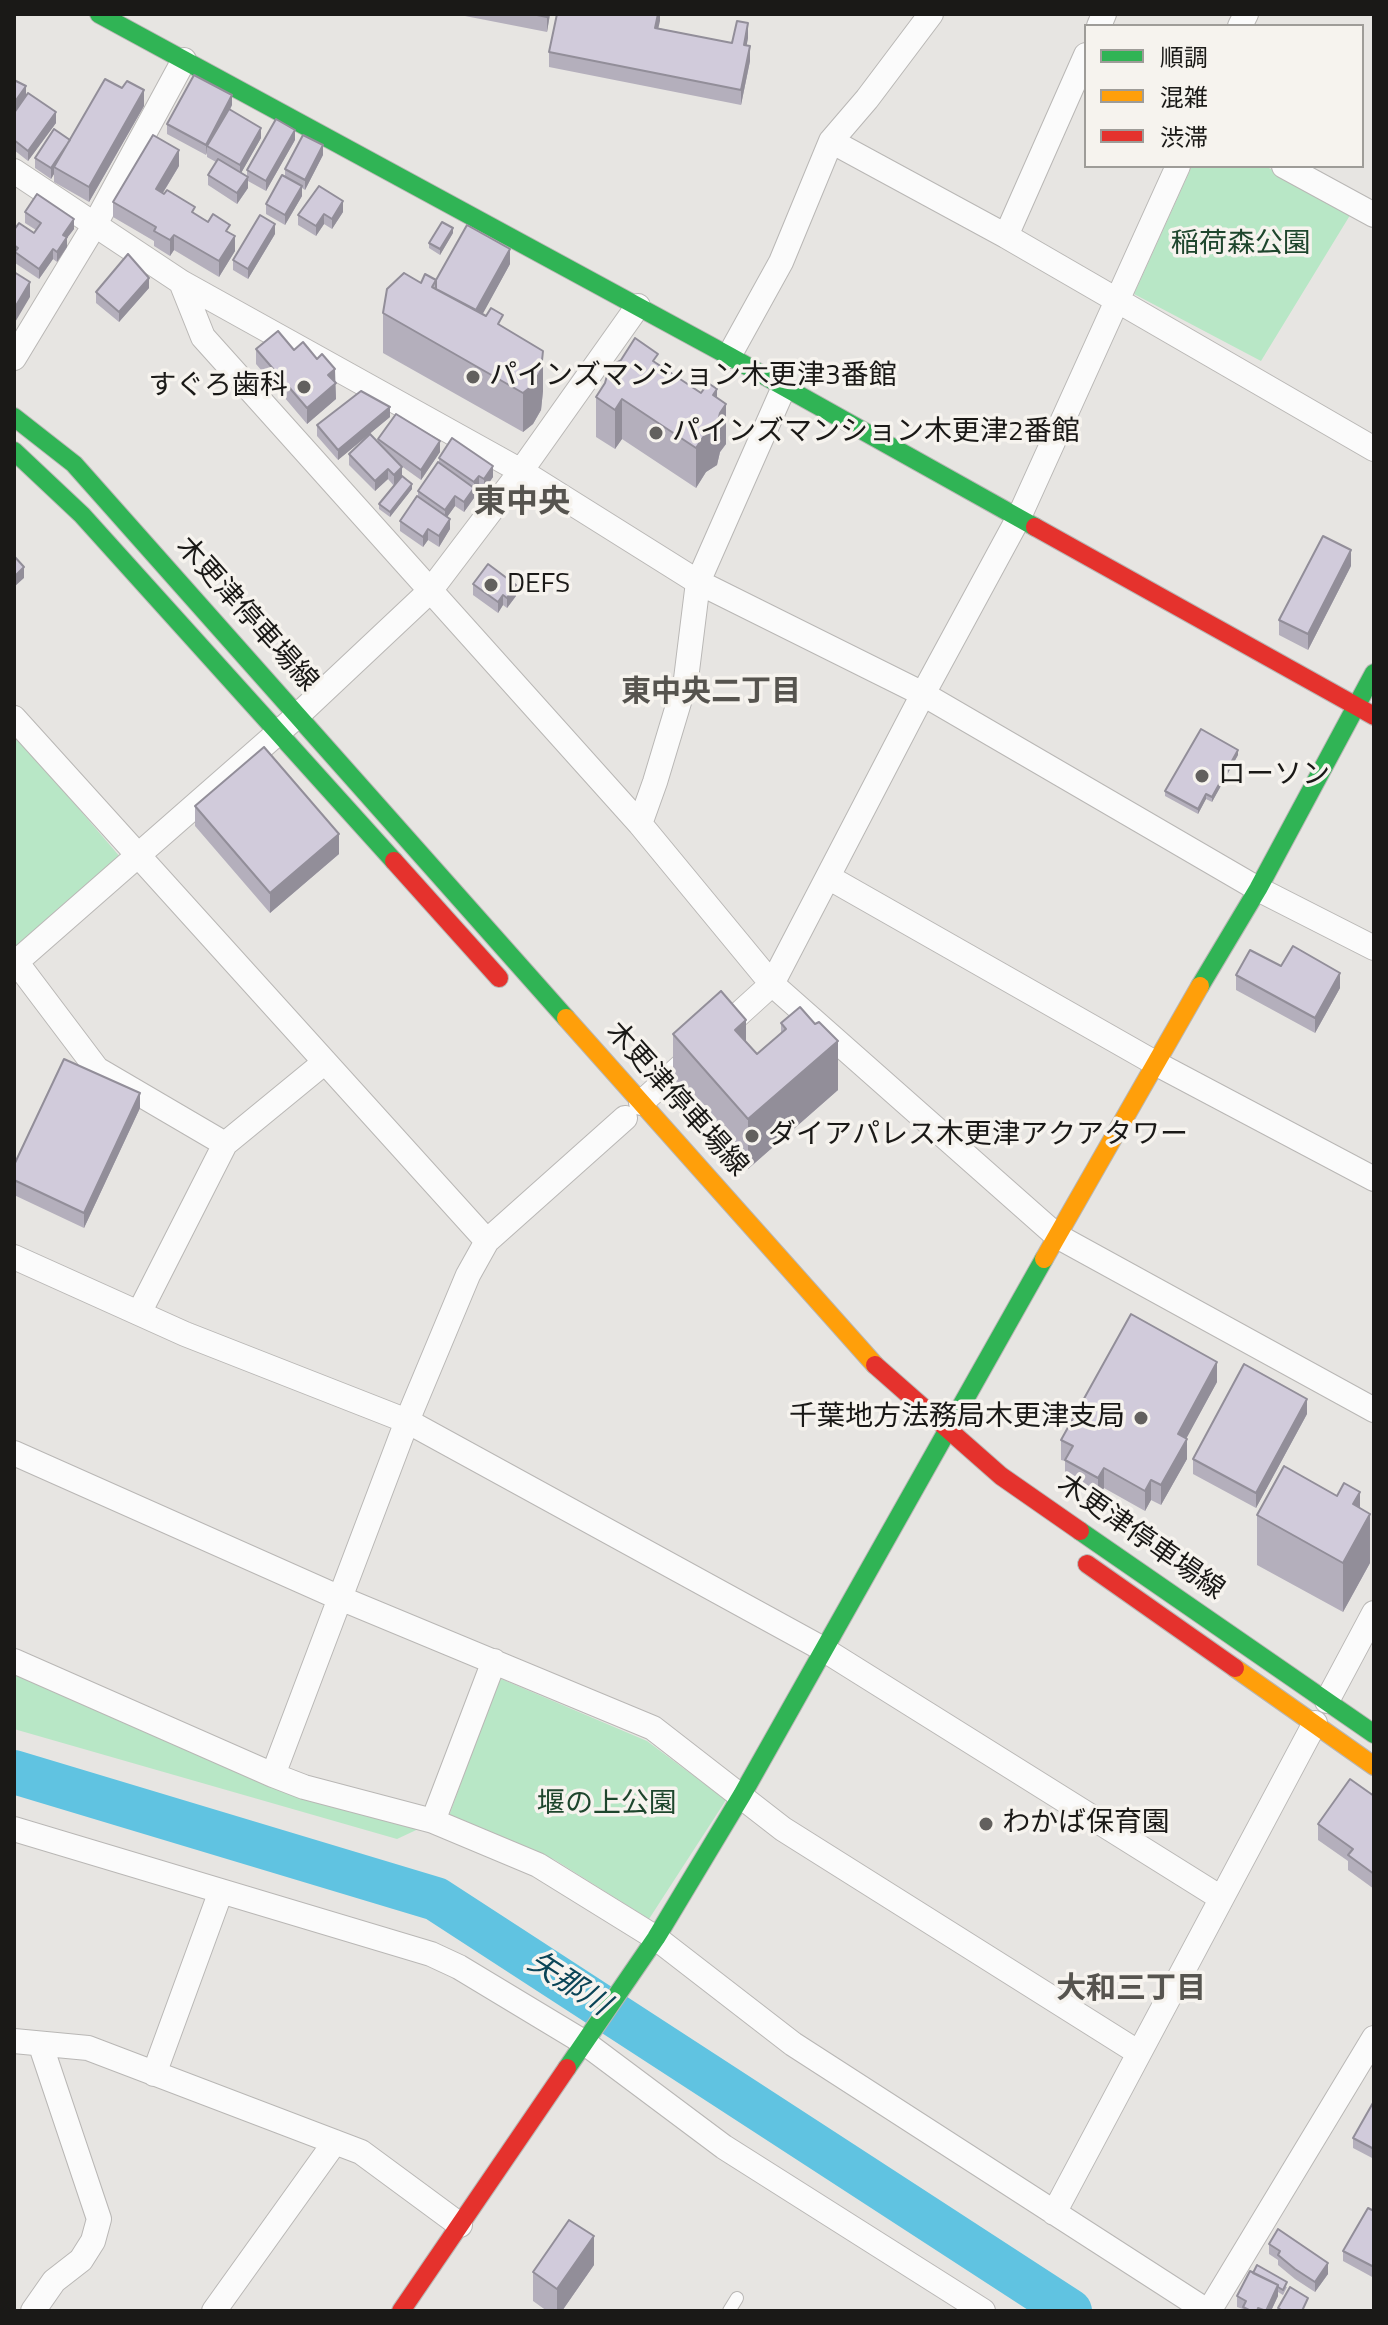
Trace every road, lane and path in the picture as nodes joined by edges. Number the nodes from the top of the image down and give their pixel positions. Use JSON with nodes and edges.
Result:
{"nodes":[{"id":1,"x":99,"y":14,"type":"edge"},
{"id":2,"x":931,"y":14,"type":"edge"},
{"id":3,"x":184,"y":60,"type":"junction"},
{"id":4,"x":1084,"y":60,"type":"edge"},
{"id":5,"x":831,"y":141,"type":"junction"},
{"id":6,"x":1177,"y":168,"type":"edge"},
{"id":7,"x":1288,"y":168,"type":"edge"},
{"id":8,"x":14,"y":171,"type":"edge"},
{"id":9,"x":1374,"y":215,"type":"edge"},
{"id":10,"x":94,"y":226,"type":"junction"},
{"id":11,"x":1006,"y":236,"type":"junction"},
{"id":12,"x":181,"y":282,"type":"junction"},
{"id":13,"x":1118,"y":301,"type":"junction"},
{"id":14,"x":638,"y":306,"type":"junction"},
{"id":15,"x":729,"y":356,"type":"junction"},
{"id":16,"x":14,"y":358,"type":"edge"},
{"id":17,"x":784,"y":387,"type":"junction"},
{"id":18,"x":14,"y":417,"type":"edge"},
{"id":19,"x":1374,"y":449,"type":"edge"},
{"id":20,"x":14,"y":451,"type":"edge"},
{"id":21,"x":521,"y":471,"type":"junction"},
{"id":22,"x":1019,"y":517,"type":"junction"},
{"id":23,"x":698,"y":582,"type":"junction"},
{"id":24,"x":430,"y":591,"type":"junction"},
{"id":25,"x":1374,"y":673,"type":"edge"},
{"id":26,"x":923,"y":694,"type":"junction"},
{"id":27,"x":1355,"y":705,"type":"junction"},
{"id":28,"x":297,"y":716,"type":"junction"},
{"id":29,"x":1374,"y":716,"type":"edge"},
{"id":30,"x":14,"y":718,"type":"edge"},
{"id":31,"x":278,"y":732,"type":"junction"},
{"id":32,"x":640,"y":824,"type":"junction"},
{"id":33,"x":138,"y":855,"type":"junction"},
{"id":34,"x":828,"y":877,"type":"junction"},
{"id":35,"x":1258,"y":889,"type":"junction"},
{"id":36,"x":1374,"y":948,"type":"edge"},
{"id":37,"x":15,"y":961,"type":"edge"},
{"id":38,"x":772,"y":984,"type":"junction"},
{"id":39,"x":510,"y":991,"type":"dead end"},
{"id":40,"x":325,"y":1062,"type":"junction"},
{"id":41,"x":1155,"y":1063,"type":"junction"},
{"id":42,"x":629,"y":1114,"type":"junction"},
{"id":43,"x":225,"y":1144,"type":"junction"},
{"id":44,"x":1374,"y":1179,"type":"edge"},
{"id":45,"x":1057,"y":1236,"type":"junction"},
{"id":46,"x":487,"y":1241,"type":"junction"},
{"id":47,"x":14,"y":1257,"type":"edge"},
{"id":48,"x":139,"y":1313,"type":"junction"},
{"id":49,"x":1374,"y":1410,"type":"edge"},
{"id":50,"x":407,"y":1421,"type":"junction"},
{"id":51,"x":948,"y":1430,"type":"junction"},
{"id":52,"x":917,"y":1433,"type":"dead end"},
{"id":53,"x":14,"y":1453,"type":"edge"},
{"id":54,"x":944,"y":1456,"type":"junction"},
{"id":55,"x":1072,"y":1553,"type":"dead end"},
{"id":56,"x":340,"y":1598,"type":"junction"},
{"id":57,"x":1374,"y":1613,"type":"edge"},
{"id":58,"x":823,"y":1649,"type":"junction"},
{"id":59,"x":14,"y":1661,"type":"edge"},
{"id":60,"x":494,"y":1661,"type":"junction"},
{"id":61,"x":1327,"y":1701,"type":"junction"},
{"id":62,"x":1315,"y":1723,"type":"junction"},
{"id":63,"x":1374,"y":1734,"type":"edge"},
{"id":64,"x":1374,"y":1766,"type":"edge"},
{"id":65,"x":273,"y":1775,"type":"junction"},
{"id":66,"x":742,"y":1795,"type":"junction"},
{"id":67,"x":433,"y":1821,"type":"junction"},
{"id":68,"x":14,"y":1829,"type":"edge"},
{"id":69,"x":221,"y":1891,"type":"junction"},
{"id":70,"x":1221,"y":1898,"type":"junction"},
{"id":71,"x":656,"y":1938,"type":"junction"},
{"id":72,"x":1374,"y":2038,"type":"edge"},
{"id":73,"x":14,"y":2041,"type":"edge"},
{"id":74,"x":585,"y":2043,"type":"junction"},
{"id":75,"x":41,"y":2046,"type":"junction"},
{"id":76,"x":1139,"y":2053,"type":"junction"},
{"id":77,"x":154,"y":2074,"type":"junction"},
{"id":78,"x":335,"y":2142,"type":"junction"},
{"id":79,"x":1054,"y":2213,"type":"junction"},
{"id":80,"x":460,"y":2225,"type":"junction"},
{"id":81,"x":737,"y":2298,"type":"dead end"},
{"id":82,"x":33,"y":2311,"type":"edge"},
{"id":83,"x":214,"y":2311,"type":"edge"},
{"id":84,"x":401,"y":2311,"type":"edge"},
{"id":85,"x":729,"y":2311,"type":"edge"},
{"id":86,"x":983,"y":2311,"type":"edge"},
{"id":87,"x":1208,"y":2311,"type":"edge"}],
"edges":[{"from":1,"to":3,"type":"street"},
{"from":2,"to":5,"type":"street"},
{"from":3,"to":10,"type":"street"},
{"from":3,"to":14,"type":"street"},
{"from":4,"to":11,"type":"street"},
{"from":5,"to":11,"type":"street"},
{"from":5,"to":15,"type":"street"},
{"from":6,"to":13,"type":"street"},
{"from":7,"to":9,"type":"street"},
{"from":8,"to":10,"type":"street"},
{"from":10,"to":12,"type":"street"},
{"from":10,"to":16,"type":"street"},
{"from":11,"to":13,"type":"street"},
{"from":12,"to":21,"type":"street"},
{"from":12,"to":24,"type":"street"},
{"from":13,"to":19,"type":"street"},
{"from":13,"to":22,"type":"street"},
{"from":14,"to":15,"type":"street"},
{"from":14,"to":21,"type":"street"},
{"from":15,"to":17,"type":"street"},
{"from":17,"to":22,"type":"street"},
{"from":17,"to":23,"type":"street"},
{"from":18,"to":28,"type":"street","name":"木更津停車場線"},
{"from":20,"to":31,"type":"street","name":"木更津停車場線"},
{"from":21,"to":23,"type":"street"},
{"from":21,"to":24,"type":"street"},
{"from":22,"to":26,"type":"street"},
{"from":22,"to":27,"type":"street"},
{"from":23,"to":26,"type":"street"},
{"from":23,"to":32,"type":"street"},
{"from":24,"to":28,"type":"street"},
{"from":24,"to":32,"type":"street"},
{"from":25,"to":27,"type":"street"},
{"from":26,"to":34,"type":"street"},
{"from":26,"to":35,"type":"street"},
{"from":27,"to":29,"type":"street"},
{"from":27,"to":35,"type":"street"},
{"from":28,"to":31,"type":"street"},
{"from":28,"to":42,"type":"street","name":"木更津停車場線"},
{"from":30,"to":33,"type":"street"},
{"from":31,"to":33,"type":"street"},
{"from":31,"to":39,"type":"street","name":"木更津停車場線"},
{"from":32,"to":38,"type":"street"},
{"from":33,"to":37,"type":"street"},
{"from":33,"to":40,"type":"street"},
{"from":34,"to":38,"type":"street"},
{"from":34,"to":41,"type":"street"},
{"from":35,"to":36,"type":"street"},
{"from":35,"to":41,"type":"street"},
{"from":37,"to":43,"type":"street"},
{"from":38,"to":42,"type":"street"},
{"from":38,"to":45,"type":"street"},
{"from":40,"to":43,"type":"street"},
{"from":40,"to":46,"type":"street"},
{"from":41,"to":44,"type":"street"},
{"from":41,"to":45,"type":"street"},
{"from":42,"to":46,"type":"street"},
{"from":42,"to":51,"type":"street","name":"木更津停車場線"},
{"from":43,"to":48,"type":"street"},
{"from":45,"to":49,"type":"street"},
{"from":45,"to":51,"type":"street"},
{"from":46,"to":50,"type":"street"},
{"from":47,"to":48,"type":"street"},
{"from":48,"to":50,"type":"street"},
{"from":50,"to":56,"type":"street"},
{"from":50,"to":58,"type":"street"},
{"from":51,"to":54,"type":"street"},
{"from":51,"to":61,"type":"street","name":"木更津停車場線"},
{"from":52,"to":54,"type":"street"},
{"from":53,"to":56,"type":"street"},
{"from":54,"to":58,"type":"street"},
{"from":55,"to":62,"type":"street","name":"木更津停車場線"},
{"from":56,"to":60,"type":"street"},
{"from":56,"to":65,"type":"street"},
{"from":57,"to":61,"type":"street"},
{"from":58,"to":66,"type":"street"},
{"from":58,"to":70,"type":"street"},
{"from":59,"to":65,"type":"street"},
{"from":60,"to":66,"type":"street"},
{"from":60,"to":67,"type":"street"},
{"from":61,"to":63,"type":"street","name":"木更津停車場線"},
{"from":62,"to":64,"type":"street","name":"木更津停車場線"},
{"from":62,"to":70,"type":"street"},
{"from":65,"to":67,"type":"street"},
{"from":66,"to":71,"type":"street"},
{"from":66,"to":76,"type":"street"},
{"from":67,"to":71,"type":"street"},
{"from":68,"to":69,"type":"street"},
{"from":69,"to":74,"type":"street"},
{"from":69,"to":77,"type":"street"},
{"from":70,"to":76,"type":"street"},
{"from":71,"to":74,"type":"street"},
{"from":71,"to":79,"type":"street"},
{"from":72,"to":87,"type":"street"},
{"from":73,"to":75,"type":"street"},
{"from":74,"to":80,"type":"street"},
{"from":74,"to":86,"type":"street"},
{"from":75,"to":77,"type":"street"},
{"from":75,"to":82,"type":"street"},
{"from":76,"to":79,"type":"street"},
{"from":77,"to":78,"type":"street"},
{"from":78,"to":80,"type":"street"},
{"from":78,"to":83,"type":"street"},
{"from":79,"to":87,"type":"street"},
{"from":80,"to":84,"type":"street"},
{"from":81,"to":85,"type":"lane"}]}
